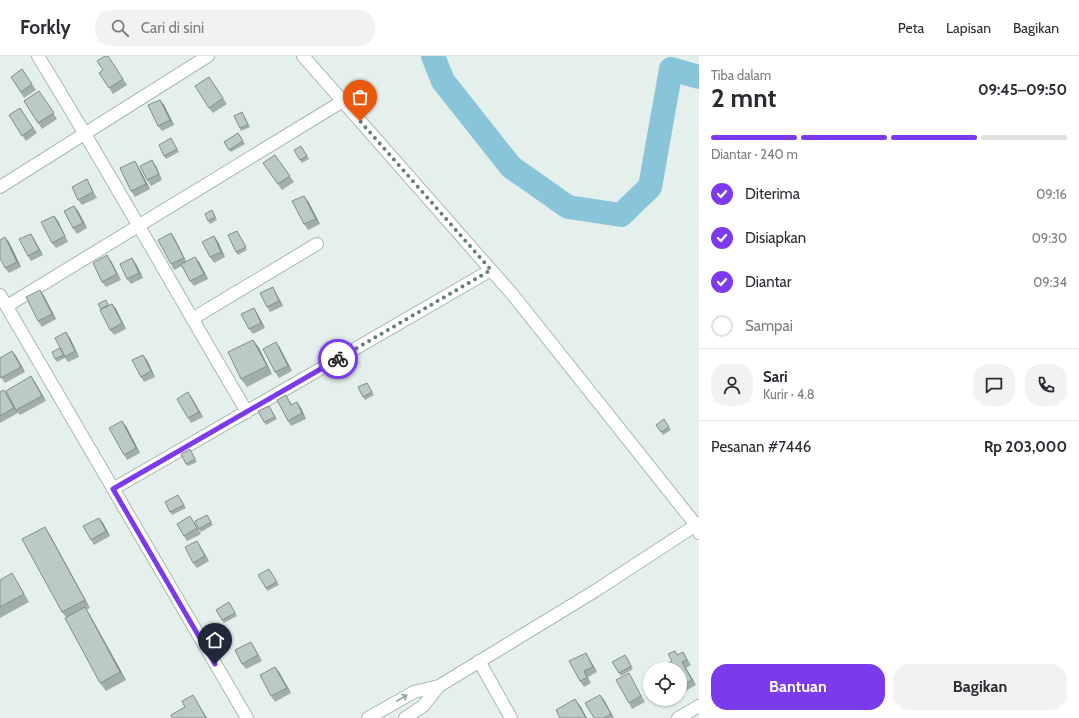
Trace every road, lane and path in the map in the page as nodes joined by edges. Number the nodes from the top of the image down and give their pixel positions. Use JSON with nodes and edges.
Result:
{"nodes":[{"id":1,"x":38,"y":56,"type":"edge"},
{"id":2,"x":208,"y":56,"type":"edge"},
{"id":3,"x":303,"y":56,"type":"edge"},
{"id":4,"x":343,"y":101,"type":"junction"},
{"id":5,"x":85,"y":133,"type":"junction"},
{"id":6,"x":0,"y":187,"type":"edge"},
{"id":7,"x":137,"y":227,"type":"junction"},
{"id":8,"x":317,"y":244,"type":"dead end"},
{"id":9,"x":491,"y":270,"type":"junction"},
{"id":10,"x":0,"y":295,"type":"edge"},
{"id":11,"x":7,"y":306,"type":"junction"},
{"id":12,"x":192,"y":319,"type":"junction"},
{"id":13,"x":247,"y":412,"type":"junction"},
{"id":14,"x":113,"y":489,"type":"junction"},
{"id":15,"x":698,"y":527,"type":"edge"},
{"id":16,"x":479,"y":661,"type":"junction"},
{"id":17,"x":439,"y":686,"type":"junction"},
{"id":18,"x":699,"y":706,"type":"edge"},
{"id":19,"x":247,"y":718,"type":"edge"},
{"id":20,"x":368,"y":718,"type":"edge"},
{"id":21,"x":405,"y":718,"type":"edge"},
{"id":22,"x":510,"y":718,"type":"edge"},
{"id":23,"x":678,"y":718,"type":"edge"}],
"edges":[{"from":1,"to":5,"type":"street"},
{"from":2,"to":5,"type":"street"},
{"from":3,"to":4,"type":"street"},
{"from":4,"to":7,"type":"street"},
{"from":4,"to":9,"type":"street"},
{"from":5,"to":6,"type":"street"},
{"from":5,"to":7,"type":"street"},
{"from":7,"to":11,"type":"street"},
{"from":7,"to":12,"type":"street"},
{"from":8,"to":12,"type":"street"},
{"from":9,"to":13,"type":"street"},
{"from":9,"to":15,"type":"street"},
{"from":10,"to":11,"type":"street"},
{"from":11,"to":14,"type":"street"},
{"from":12,"to":13,"type":"street"},
{"from":13,"to":14,"type":"street"},
{"from":14,"to":19,"type":"street"},
{"from":15,"to":16,"type":"street"},
{"from":16,"to":17,"type":"street"},
{"from":16,"to":22,"type":"street"},
{"from":20,"to":17,"type":"street","one_way":true},
{"from":17,"to":21,"type":"street"},
{"from":18,"to":23,"type":"street"}]}
